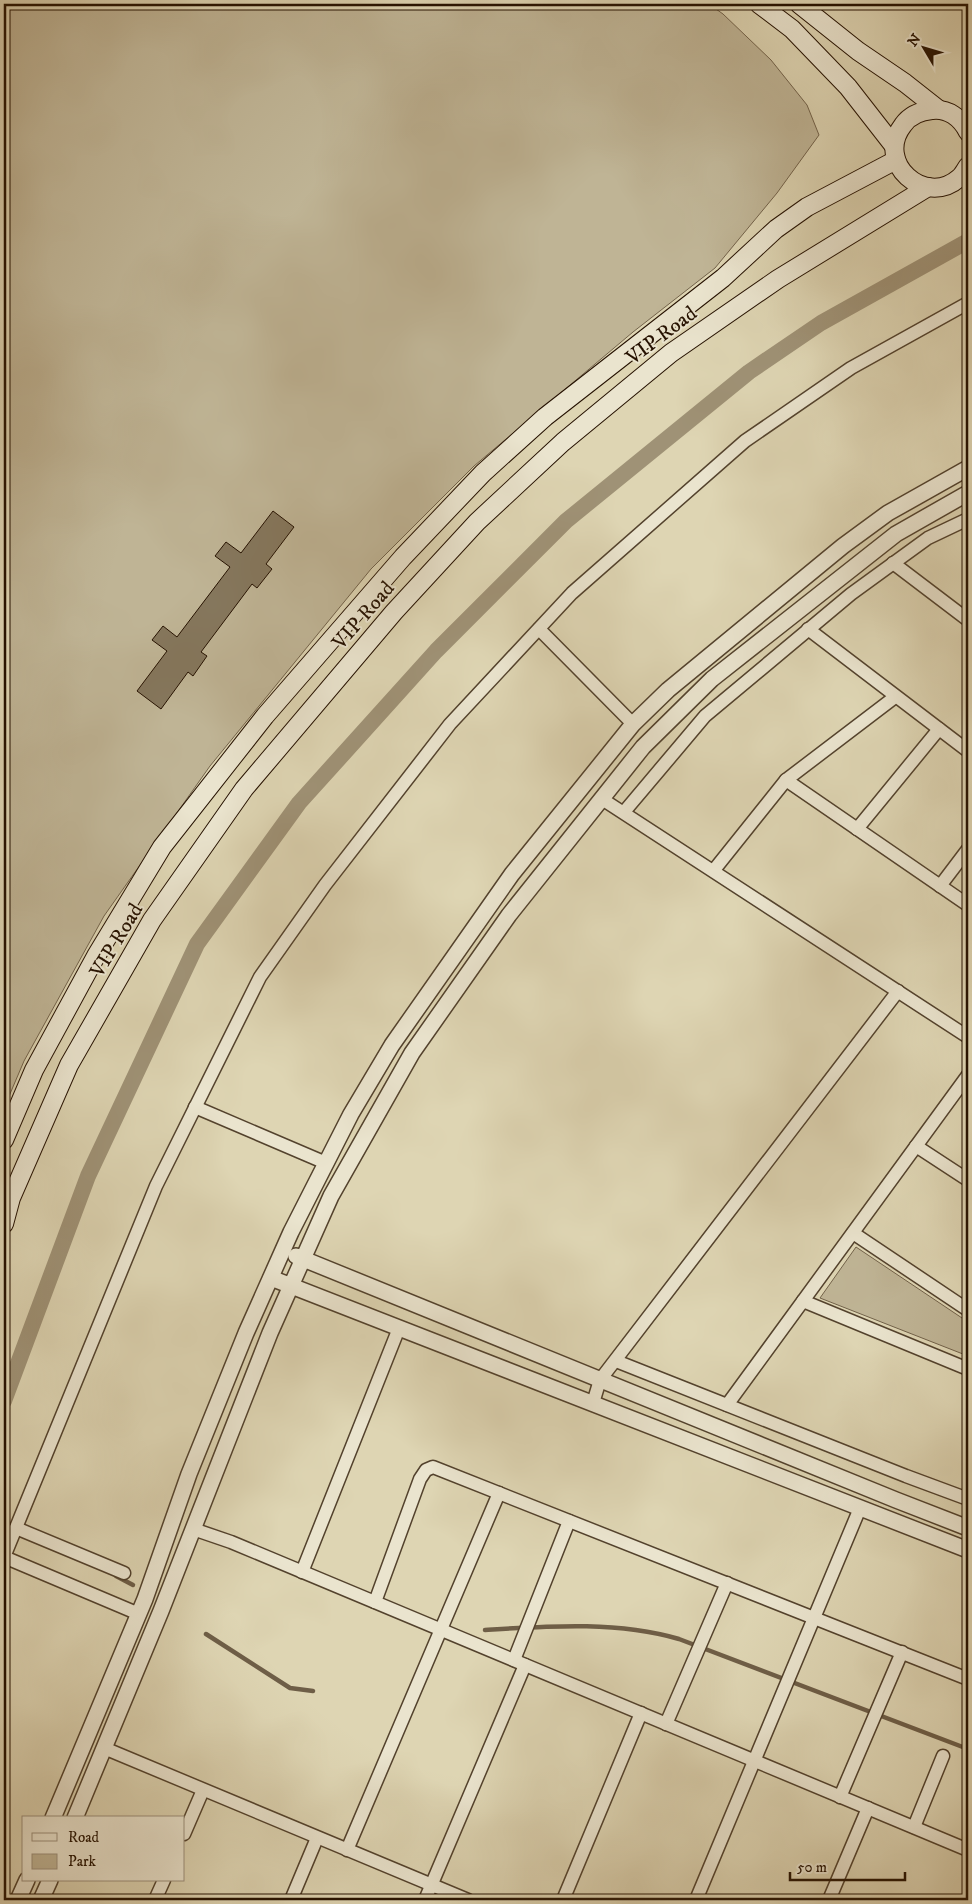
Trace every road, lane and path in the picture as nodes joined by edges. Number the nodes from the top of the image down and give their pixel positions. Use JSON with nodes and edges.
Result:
{"nodes":[{"id":1,"x":759,"y":4,"type":"edge"},
{"id":2,"x":799,"y":4,"type":"edge"},
{"id":3,"x":953,"y":113,"type":"edge"},
{"id":4,"x":968,"y":132,"type":"edge"},
{"id":5,"x":895,"y":153,"type":"junction"},
{"id":6,"x":968,"y":166,"type":"edge"},
{"id":7,"x":936,"y":186,"type":"junction"},
{"id":8,"x":968,"y":190,"type":"edge"},
{"id":9,"x":968,"y":303,"type":"edge"},
{"id":10,"x":968,"y":468,"type":"edge"},
{"id":11,"x":968,"y":493,"type":"edge"},
{"id":12,"x":968,"y":520,"type":"edge"},
{"id":13,"x":893,"y":563,"type":"junction"},
{"id":14,"x":968,"y":620,"type":"edge"},
{"id":15,"x":539,"y":629,"type":"junction"},
{"id":16,"x":808,"y":629,"type":"junction"},
{"id":17,"x":895,"y":696,"type":"junction"},
{"id":18,"x":633,"y":724,"type":"junction"},
{"id":19,"x":939,"y":729,"type":"junction"},
{"id":20,"x":968,"y":751,"type":"edge"},
{"id":21,"x":786,"y":780,"type":"junction"},
{"id":22,"x":602,"y":798,"type":"junction"},
{"id":23,"x":624,"y":812,"type":"junction"},
{"id":24,"x":857,"y":829,"type":"junction"},
{"id":25,"x":968,"y":850,"type":"edge"},
{"id":26,"x":714,"y":870,"type":"junction"},
{"id":27,"x":940,"y":886,"type":"junction"},
{"id":28,"x":968,"y":906,"type":"edge"},
{"id":29,"x":898,"y":991,"type":"junction"},
{"id":30,"x":968,"y":1036,"type":"edge"},
{"id":31,"x":968,"y":1076,"type":"edge"},
{"id":32,"x":195,"y":1107,"type":"junction"},
{"id":33,"x":4,"y":1140,"type":"edge"},
{"id":34,"x":916,"y":1146,"type":"junction"},
{"id":35,"x":326,"y":1162,"type":"junction"},
{"id":36,"x":968,"y":1180,"type":"edge"},
{"id":37,"x":4,"y":1224,"type":"edge"},
{"id":38,"x":853,"y":1233,"type":"junction"},
{"id":39,"x":283,"y":1250,"type":"junction"},
{"id":40,"x":303,"y":1259,"type":"junction"},
{"id":41,"x":271,"y":1278,"type":"junction"},
{"id":42,"x":291,"y":1286,"type":"junction"},
{"id":43,"x":803,"y":1301,"type":"junction"},
{"id":44,"x":968,"y":1310,"type":"edge"},
{"id":45,"x":399,"y":1328,"type":"junction"},
{"id":46,"x":616,"y":1361,"type":"junction"},
{"id":47,"x":968,"y":1368,"type":"edge"},
{"id":48,"x":600,"y":1380,"type":"junction"},
{"id":49,"x":593,"y":1404,"type":"junction"},
{"id":50,"x":727,"y":1405,"type":"junction"},
{"id":51,"x":499,"y":1493,"type":"junction"},
{"id":52,"x":968,"y":1498,"type":"edge"},
{"id":53,"x":860,"y":1508,"type":"junction"},
{"id":54,"x":570,"y":1521,"type":"junction"},
{"id":55,"x":16,"y":1528,"type":"junction"},
{"id":56,"x":968,"y":1528,"type":"edge"},
{"id":57,"x":193,"y":1530,"type":"junction"},
{"id":58,"x":968,"y":1550,"type":"edge"},
{"id":59,"x":4,"y":1557,"type":"edge"},
{"id":60,"x":302,"y":1572,"type":"junction"},
{"id":61,"x":124,"y":1573,"type":"dead end"},
{"id":62,"x":727,"y":1583,"type":"junction"},
{"id":63,"x":375,"y":1602,"type":"junction"},
{"id":64,"x":139,"y":1614,"type":"junction"},
{"id":65,"x":814,"y":1618,"type":"junction"},
{"id":66,"x":440,"y":1630,"type":"junction"},
{"id":67,"x":902,"y":1652,"type":"junction"},
{"id":68,"x":519,"y":1663,"type":"junction"},
{"id":69,"x":968,"y":1679,"type":"edge"},
{"id":70,"x":641,"y":1713,"type":"junction"},
{"id":71,"x":666,"y":1724,"type":"junction"},
{"id":72,"x":104,"y":1748,"type":"junction"},
{"id":73,"x":943,"y":1756,"type":"dead end"},
{"id":74,"x":754,"y":1761,"type":"junction"},
{"id":75,"x":203,"y":1790,"type":"junction"},
{"id":76,"x":840,"y":1796,"type":"junction"},
{"id":77,"x":868,"y":1808,"type":"junction"},
{"id":78,"x":54,"y":1816,"type":"edge"},
{"id":79,"x":77,"y":1816,"type":"edge"},
{"id":80,"x":914,"y":1827,"type":"junction"},
{"id":81,"x":185,"y":1832,"type":"edge"},
{"id":82,"x":317,"y":1838,"type":"junction"},
{"id":83,"x":347,"y":1850,"type":"junction"},
{"id":84,"x":968,"y":1850,"type":"edge"},
{"id":85,"x":26,"y":1882,"type":"edge"},
{"id":86,"x":49,"y":1882,"type":"edge"},
{"id":87,"x":163,"y":1882,"type":"edge"},
{"id":88,"x":432,"y":1885,"type":"junction"},
{"id":89,"x":18,"y":1900,"type":"edge"},
{"id":90,"x":41,"y":1900,"type":"edge"},
{"id":91,"x":155,"y":1900,"type":"edge"},
{"id":92,"x":291,"y":1900,"type":"edge"},
{"id":93,"x":425,"y":1900,"type":"edge"},
{"id":94,"x":468,"y":1900,"type":"edge"},
{"id":95,"x":563,"y":1900,"type":"edge"},
{"id":96,"x":696,"y":1900,"type":"edge"},
{"id":97,"x":829,"y":1900,"type":"edge"}],
"edges":[{"from":1,"to":5,"type":"main road"},
{"from":2,"to":3,"type":"main road"},
{"from":3,"to":4,"type":"main road"},
{"from":3,"to":5,"type":"main road"},
{"from":5,"to":7,"type":"main road"},
{"from":5,"to":33,"type":"main road","name":"VIP Road"},
{"from":6,"to":7,"type":"main road","name":"VIP Road"},
{"from":7,"to":8,"type":"main road"},
{"from":7,"to":37,"type":"main road","name":"VIP Road"},
{"from":9,"to":15,"type":"street"},
{"from":10,"to":18,"type":"street"},
{"from":11,"to":22,"type":"street"},
{"from":12,"to":13,"type":"street"},
{"from":13,"to":14,"type":"street"},
{"from":13,"to":16,"type":"street"},
{"from":15,"to":18,"type":"street"},
{"from":15,"to":32,"type":"street"},
{"from":16,"to":17,"type":"street"},
{"from":16,"to":23,"type":"street"},
{"from":17,"to":19,"type":"street"},
{"from":17,"to":21,"type":"street"},
{"from":18,"to":35,"type":"street"},
{"from":19,"to":20,"type":"street"},
{"from":19,"to":24,"type":"street"},
{"from":21,"to":24,"type":"street"},
{"from":21,"to":26,"type":"street"},
{"from":22,"to":23,"type":"street"},
{"from":22,"to":40,"type":"street"},
{"from":23,"to":26,"type":"street"},
{"from":24,"to":27,"type":"street"},
{"from":25,"to":27,"type":"street"},
{"from":26,"to":29,"type":"street"},
{"from":27,"to":28,"type":"street"},
{"from":29,"to":30,"type":"street"},
{"from":29,"to":46,"type":"street"},
{"from":31,"to":34,"type":"street"},
{"from":32,"to":35,"type":"street"},
{"from":32,"to":55,"type":"street"},
{"from":34,"to":36,"type":"street"},
{"from":34,"to":38,"type":"street"},
{"from":35,"to":39,"type":"street"},
{"from":38,"to":43,"type":"street"},
{"from":38,"to":44,"type":"street"},
{"from":39,"to":40,"type":"street"},
{"from":39,"to":41,"type":"street"},
{"from":40,"to":42,"type":"street"},
{"from":40,"to":48,"type":"street"},
{"from":41,"to":42,"type":"street"},
{"from":41,"to":64,"type":"street"},
{"from":42,"to":45,"type":"street"},
{"from":42,"to":57,"type":"street"},
{"from":43,"to":47,"type":"street"},
{"from":43,"to":50,"type":"street"},
{"from":45,"to":49,"type":"street"},
{"from":45,"to":60,"type":"street"},
{"from":46,"to":48,"type":"street"},
{"from":46,"to":50,"type":"street"},
{"from":48,"to":49,"type":"street"},
{"from":48,"to":56,"type":"street"},
{"from":49,"to":53,"type":"street"},
{"from":50,"to":52,"type":"street"},
{"from":51,"to":54,"type":"street"},
{"from":51,"to":63,"type":"street"},
{"from":51,"to":66,"type":"street"},
{"from":53,"to":58,"type":"street"},
{"from":53,"to":65,"type":"street"},
{"from":54,"to":62,"type":"street"},
{"from":54,"to":68,"type":"street"},
{"from":55,"to":59,"type":"street"},
{"from":55,"to":61,"type":"street"},
{"from":57,"to":60,"type":"street"},
{"from":57,"to":72,"type":"street"},
{"from":59,"to":64,"type":"street"},
{"from":60,"to":63,"type":"street"},
{"from":62,"to":65,"type":"street"},
{"from":62,"to":71,"type":"street"},
{"from":63,"to":66,"type":"street"},
{"from":64,"to":78,"type":"street"},
{"from":65,"to":67,"type":"street"},
{"from":65,"to":74,"type":"street"},
{"from":66,"to":68,"type":"street"},
{"from":66,"to":83,"type":"street"},
{"from":67,"to":69,"type":"street"},
{"from":67,"to":76,"type":"street"},
{"from":68,"to":70,"type":"street"},
{"from":68,"to":88,"type":"street"},
{"from":70,"to":71,"type":"street"},
{"from":70,"to":95,"type":"street"},
{"from":71,"to":74,"type":"street"},
{"from":72,"to":75,"type":"street"},
{"from":72,"to":79,"type":"street"},
{"from":73,"to":80,"type":"street"},
{"from":74,"to":76,"type":"street"},
{"from":74,"to":96,"type":"street"},
{"from":75,"to":81,"type":"street"},
{"from":75,"to":82,"type":"street"},
{"from":76,"to":77,"type":"street"},
{"from":77,"to":80,"type":"street"},
{"from":77,"to":97,"type":"street"},
{"from":80,"to":84,"type":"street"},
{"from":82,"to":83,"type":"street"},
{"from":82,"to":92,"type":"street"},
{"from":83,"to":88,"type":"street"},
{"from":85,"to":89,"type":"street"},
{"from":86,"to":90,"type":"street"},
{"from":87,"to":91,"type":"street"},
{"from":88,"to":93,"type":"street"},
{"from":88,"to":94,"type":"street"}]}
